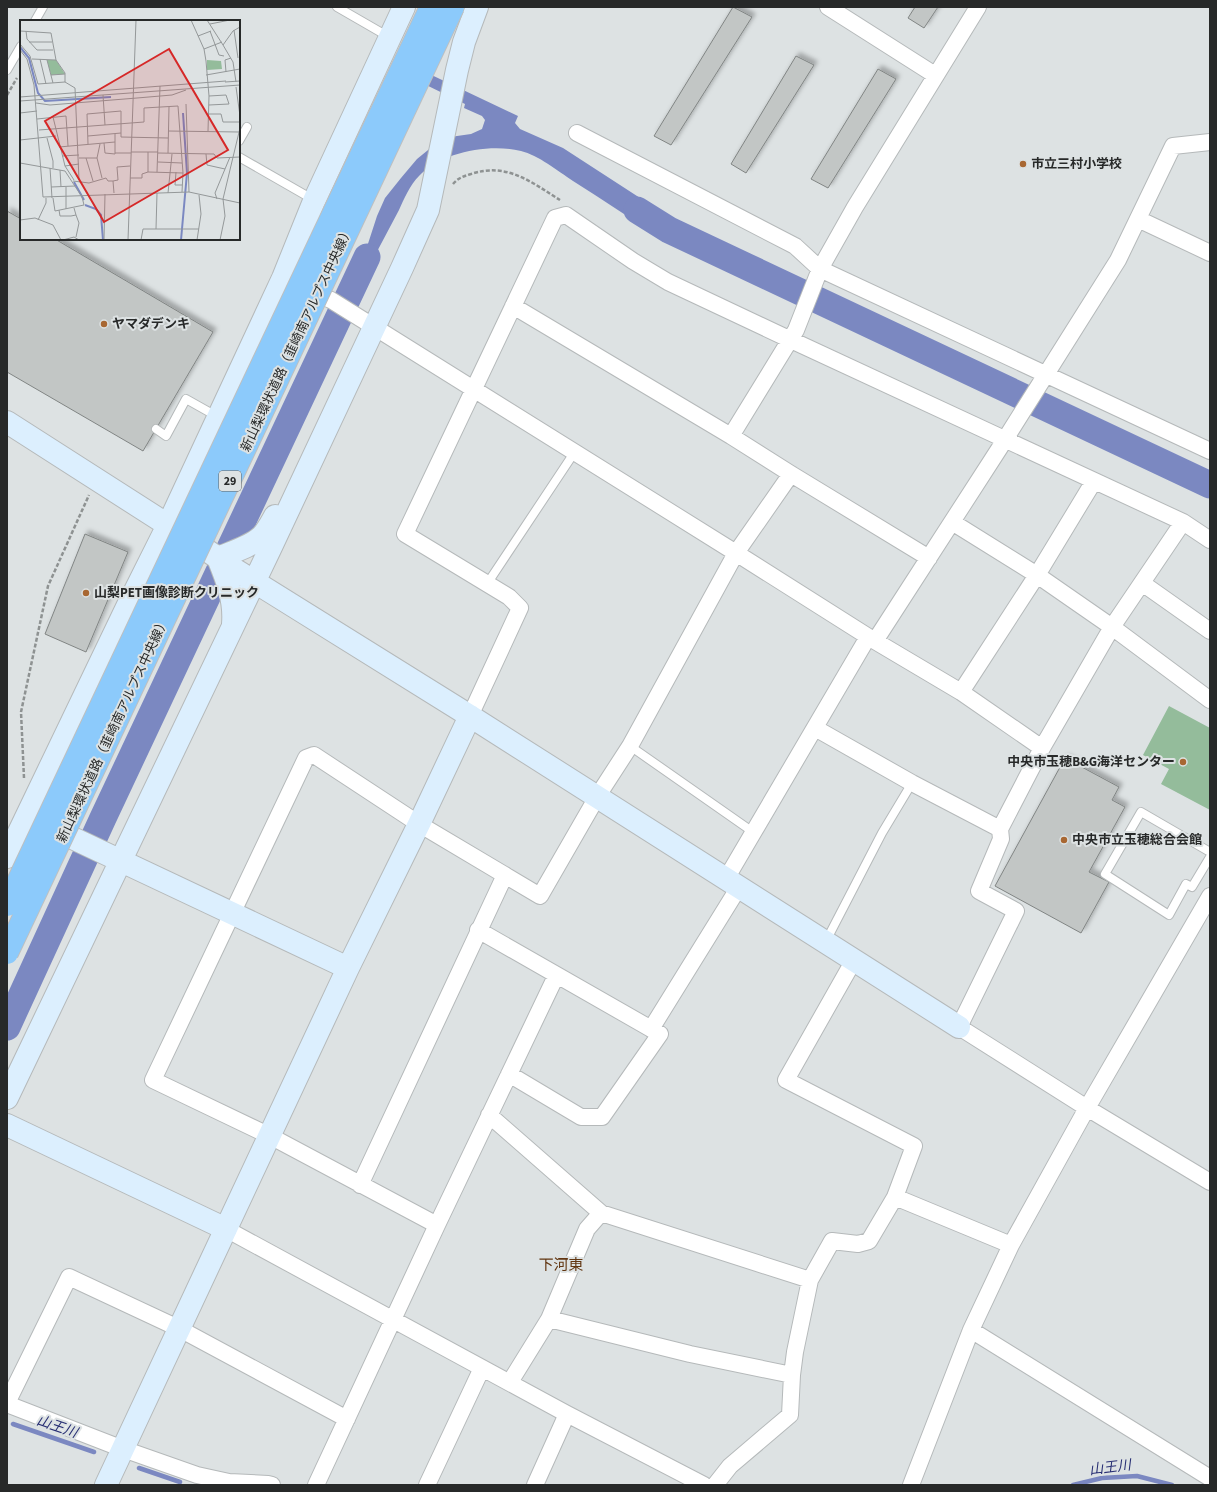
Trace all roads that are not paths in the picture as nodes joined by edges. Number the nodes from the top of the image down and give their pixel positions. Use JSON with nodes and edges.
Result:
{"nodes":[{"id":1,"x":43,"y":7,"type":"edge"},
{"id":2,"x":337,"y":7,"type":"edge"},
{"id":3,"x":404,"y":7,"type":"edge"},
{"id":4,"x":431,"y":7,"type":"edge"},
{"id":5,"x":452,"y":7,"type":"edge"},
{"id":6,"x":477,"y":7,"type":"edge"},
{"id":7,"x":828,"y":7,"type":"edge"},
{"id":8,"x":978,"y":7,"type":"edge"},
{"id":9,"x":36,"y":20,"type":"edge"},
{"id":10,"x":389,"y":38,"type":"junction"},
{"id":11,"x":20,"y":48,"type":"edge"},
{"id":12,"x":7,"y":70,"type":"edge"},
{"id":13,"x":935,"y":75,"type":"junction"},
{"id":14,"x":247,"y":127,"type":"dead end"},
{"id":15,"x":577,"y":133,"type":"dead end"},
{"id":16,"x":240,"y":139,"type":"edge"},
{"id":17,"x":1210,"y":142,"type":"edge"},
{"id":18,"x":240,"y":158,"type":"edge"},
{"id":19,"x":314,"y":201,"type":"junction"},
{"id":20,"x":1138,"y":219,"type":"junction"},
{"id":21,"x":1210,"y":254,"type":"edge"},
{"id":22,"x":818,"y":276,"type":"junction"},
{"id":23,"x":283,"y":278,"type":"junction"},
{"id":24,"x":513,"y":306,"type":"junction"},
{"id":25,"x":374,"y":328,"type":"junction"},
{"id":26,"x":790,"y":340,"type":"junction"},
{"id":27,"x":1046,"y":374,"type":"junction"},
{"id":28,"x":473,"y":390,"type":"junction"},
{"id":29,"x":218,"y":417,"type":"junction"},
{"id":30,"x":7,"y":422,"type":"edge"},
{"id":31,"x":156,"y":429,"type":"dead end"},
{"id":32,"x":731,"y":436,"type":"junction"},
{"id":33,"x":1005,"y":440,"type":"junction"},
{"id":34,"x":1210,"y":451,"type":"edge"},
{"id":35,"x":574,"y":453,"type":"junction"},
{"id":36,"x":312,"y":458,"type":"junction"},
{"id":37,"x":791,"y":474,"type":"junction"},
{"id":38,"x":189,"y":480,"type":"junction"},
{"id":39,"x":1094,"y":481,"type":"junction"},
{"id":40,"x":952,"y":522,"type":"junction"},
{"id":41,"x":1183,"y":522,"type":"junction"},
{"id":42,"x":168,"y":525,"type":"junction"},
{"id":43,"x":1210,"y":540,"type":"edge"},
{"id":44,"x":736,"y":553,"type":"junction"},
{"id":45,"x":929,"y":558,"type":"junction"},
{"id":46,"x":219,"y":562,"type":"junction"},
{"id":47,"x":1037,"y":576,"type":"junction"},
{"id":48,"x":254,"y":581,"type":"junction"},
{"id":49,"x":1142,"y":583,"type":"junction"},
{"id":50,"x":488,"y":584,"type":"junction"},
{"id":51,"x":128,"y":605,"type":"junction"},
{"id":52,"x":232,"y":625,"type":"junction"},
{"id":53,"x":1112,"y":627,"type":"junction"},
{"id":54,"x":1210,"y":631,"type":"edge"},
{"id":55,"x":872,"y":639,"type":"junction"},
{"id":56,"x":961,"y":692,"type":"junction"},
{"id":57,"x":1210,"y":700,"type":"edge"},
{"id":58,"x":470,"y":716,"type":"junction"},
{"id":59,"x":815,"y":728,"type":"junction"},
{"id":60,"x":630,"y":746,"type":"junction"},
{"id":61,"x":1042,"y":748,"type":"junction"},
{"id":62,"x":912,"y":783,"type":"junction"},
{"id":63,"x":597,"y":796,"type":"junction"},
{"id":64,"x":27,"y":816,"type":"junction"},
{"id":65,"x":419,"y":824,"type":"junction"},
{"id":66,"x":1000,"y":829,"type":"junction"},
{"id":67,"x":753,"y":832,"type":"junction"},
{"id":68,"x":1210,"y":852,"type":"edge"},
{"id":69,"x":7,"y":857,"type":"edge"},
{"id":70,"x":1210,"y":857,"type":"edge"},
{"id":71,"x":121,"y":860,"type":"junction"},
{"id":72,"x":505,"y":875,"type":"junction"},
{"id":73,"x":732,"y":883,"type":"junction"},
{"id":74,"x":1210,"y":896,"type":"edge"},
{"id":75,"x":7,"y":905,"type":"edge"},
{"id":76,"x":233,"y":914,"type":"junction"},
{"id":77,"x":478,"y":930,"type":"junction"},
{"id":78,"x":826,"y":942,"type":"junction"},
{"id":79,"x":7,"y":954,"type":"edge"},
{"id":80,"x":854,"y":960,"type":"junction"},
{"id":81,"x":348,"y":968,"type":"junction"},
{"id":82,"x":556,"y":976,"type":"junction"},
{"id":83,"x":959,"y":1027,"type":"junction"},
{"id":84,"x":651,"y":1028,"type":"junction"},
{"id":85,"x":509,"y":1074,"type":"junction"},
{"id":86,"x":7,"y":1098,"type":"edge"},
{"id":87,"x":1087,"y":1108,"type":"junction"},
{"id":88,"x":489,"y":1115,"type":"junction"},
{"id":89,"x":7,"y":1125,"type":"edge"},
{"id":90,"x":270,"y":1136,"type":"junction"},
{"id":91,"x":1210,"y":1182,"type":"edge"},
{"id":92,"x":360,"y":1185,"type":"junction"},
{"id":93,"x":896,"y":1197,"type":"junction"},
{"id":94,"x":601,"y":1213,"type":"junction"},
{"id":95,"x":437,"y":1225,"type":"junction"},
{"id":96,"x":226,"y":1229,"type":"junction"},
{"id":97,"x":1011,"y":1245,"type":"junction"},
{"id":98,"x":810,"y":1280,"type":"junction"},
{"id":99,"x":393,"y":1319,"type":"junction"},
{"id":100,"x":549,"y":1319,"type":"junction"},
{"id":101,"x":178,"y":1328,"type":"junction"},
{"id":102,"x":971,"y":1330,"type":"junction"},
{"id":103,"x":482,"y":1368,"type":"junction"},
{"id":104,"x":792,"y":1375,"type":"junction"},
{"id":105,"x":510,"y":1382,"type":"junction"},
{"id":106,"x":7,"y":1403,"type":"edge"},
{"id":107,"x":567,"y":1414,"type":"junction"},
{"id":108,"x":347,"y":1419,"type":"junction"},
{"id":109,"x":123,"y":1449,"type":"junction"},
{"id":110,"x":1210,"y":1478,"type":"edge"},
{"id":111,"x":195,"y":1480,"type":"edge"},
{"id":112,"x":106,"y":1485,"type":"edge"},
{"id":113,"x":272,"y":1485,"type":"edge"},
{"id":114,"x":316,"y":1485,"type":"edge"},
{"id":115,"x":427,"y":1485,"type":"edge"},
{"id":116,"x":535,"y":1485,"type":"edge"},
{"id":117,"x":704,"y":1485,"type":"edge"},
{"id":118,"x":715,"y":1485,"type":"edge"},
{"id":119,"x":911,"y":1485,"type":"edge"}],
"edges":[{"from":1,"to":9,"type":"lane"},
{"from":2,"to":10,"type":"lane"},
{"from":3,"to":10,"type":"street"},
{"from":4,"to":75,"type":"highway","name":"新山梨環状道路（韮崎南アルプス中央線）","number":"29","bridge":true},
{"from":5,"to":79,"type":"highway","name":"新山梨環状道路（韮崎南アルプス中央線）","number":"29","bridge":true},
{"from":6,"to":25,"type":"street"},
{"from":7,"to":13,"type":"street"},
{"from":8,"to":13,"type":"street"},
{"from":10,"to":19,"type":"street"},
{"from":11,"to":12,"type":"lane"},
{"from":13,"to":22,"type":"street"},
{"from":14,"to":16,"type":"lane"},
{"from":15,"to":22,"type":"street"},
{"from":17,"to":20,"type":"street"},
{"from":18,"to":19,"type":"lane"},
{"from":19,"to":23,"type":"street"},
{"from":20,"to":21,"type":"street"},
{"from":20,"to":27,"type":"street"},
{"from":22,"to":26,"type":"street"},
{"from":22,"to":27,"type":"street"},
{"from":23,"to":25,"type":"street"},
{"from":23,"to":29,"type":"street"},
{"from":24,"to":26,"type":"street"},
{"from":24,"to":28,"type":"street"},
{"from":24,"to":32,"type":"street"},
{"from":25,"to":28,"type":"street"},
{"from":25,"to":36,"type":"street"},
{"from":26,"to":32,"type":"street"},
{"from":26,"to":33,"type":"street"},
{"from":27,"to":33,"type":"street"},
{"from":27,"to":34,"type":"street"},
{"from":28,"to":35,"type":"street"},
{"from":28,"to":50,"type":"street"},
{"from":29,"to":31,"type":"lane"},
{"from":29,"to":38,"type":"street"},
{"from":30,"to":42,"type":"street"},
{"from":32,"to":37,"type":"street"},
{"from":33,"to":39,"type":"street"},
{"from":33,"to":40,"type":"street"},
{"from":35,"to":44,"type":"street"},
{"from":35,"to":50,"type":"lane"},
{"from":36,"to":46,"type":"street"},
{"from":36,"to":48,"type":"street"},
{"from":37,"to":44,"type":"street"},
{"from":37,"to":45,"type":"street"},
{"from":38,"to":42,"type":"street"},
{"from":38,"to":46,"type":"street"},
{"from":39,"to":41,"type":"street"},
{"from":39,"to":47,"type":"street"},
{"from":40,"to":45,"type":"street"},
{"from":40,"to":47,"type":"street"},
{"from":41,"to":43,"type":"street"},
{"from":41,"to":49,"type":"street"},
{"from":42,"to":46,"type":"street"},
{"from":42,"to":51,"type":"street"},
{"from":44,"to":55,"type":"street"},
{"from":44,"to":60,"type":"street"},
{"from":45,"to":55,"type":"street"},
{"from":46,"to":48,"type":"street"},
{"from":46,"to":51,"type":"street"},
{"from":46,"to":52,"type":"street"},
{"from":47,"to":53,"type":"street"},
{"from":47,"to":56,"type":"street"},
{"from":48,"to":52,"type":"street"},
{"from":48,"to":58,"type":"street"},
{"from":49,"to":53,"type":"street"},
{"from":49,"to":54,"type":"street"},
{"from":50,"to":58,"type":"street"},
{"from":51,"to":64,"type":"street"},
{"from":52,"to":71,"type":"street"},
{"from":53,"to":57,"type":"street"},
{"from":53,"to":61,"type":"street"},
{"from":55,"to":56,"type":"street"},
{"from":55,"to":59,"type":"street"},
{"from":56,"to":61,"type":"street"},
{"from":58,"to":63,"type":"street"},
{"from":58,"to":65,"type":"street"},
{"from":59,"to":62,"type":"street"},
{"from":59,"to":67,"type":"street"},
{"from":60,"to":63,"type":"street"},
{"from":60,"to":67,"type":"lane"},
{"from":61,"to":66,"type":"street"},
{"from":62,"to":66,"type":"street"},
{"from":62,"to":78,"type":"lane"},
{"from":63,"to":72,"type":"street"},
{"from":63,"to":73,"type":"street"},
{"from":64,"to":69,"type":"street"},
{"from":64,"to":71,"type":"street"},
{"from":65,"to":72,"type":"street"},
{"from":65,"to":76,"type":"street"},
{"from":65,"to":81,"type":"street"},
{"from":66,"to":83,"type":"street"},
{"from":67,"to":73,"type":"street"},
{"from":68,"to":70,"type":"lane"},
{"from":71,"to":76,"type":"street"},
{"from":71,"to":86,"type":"street"},
{"from":72,"to":77,"type":"street"},
{"from":73,"to":78,"type":"street"},
{"from":73,"to":84,"type":"street"},
{"from":74,"to":87,"type":"street"},
{"from":76,"to":81,"type":"street"},
{"from":76,"to":90,"type":"street"},
{"from":77,"to":82,"type":"street"},
{"from":77,"to":92,"type":"street"},
{"from":78,"to":80,"type":"street"},
{"from":80,"to":83,"type":"street"},
{"from":80,"to":93,"type":"street"},
{"from":81,"to":90,"type":"street"},
{"from":82,"to":84,"type":"street"},
{"from":82,"to":85,"type":"street"},
{"from":83,"to":87,"type":"street"},
{"from":84,"to":85,"type":"street"},
{"from":85,"to":88,"type":"street"},
{"from":87,"to":91,"type":"street"},
{"from":87,"to":97,"type":"street"},
{"from":88,"to":94,"type":"street"},
{"from":88,"to":95,"type":"street"},
{"from":89,"to":96,"type":"street"},
{"from":90,"to":92,"type":"street"},
{"from":90,"to":96,"type":"street"},
{"from":92,"to":95,"type":"street"},
{"from":93,"to":97,"type":"street"},
{"from":93,"to":98,"type":"street"},
{"from":94,"to":98,"type":"street"},
{"from":94,"to":100,"type":"street"},
{"from":95,"to":99,"type":"street"},
{"from":96,"to":99,"type":"street"},
{"from":96,"to":101,"type":"street"},
{"from":97,"to":102,"type":"street"},
{"from":98,"to":104,"type":"street"},
{"from":99,"to":103,"type":"street"},
{"from":99,"to":108,"type":"street"},
{"from":100,"to":104,"type":"street"},
{"from":100,"to":105,"type":"street"},
{"from":101,"to":106,"type":"street"},
{"from":101,"to":108,"type":"street"},
{"from":101,"to":109,"type":"street"},
{"from":102,"to":110,"type":"street"},
{"from":102,"to":119,"type":"street"},
{"from":103,"to":105,"type":"street"},
{"from":103,"to":115,"type":"street"},
{"from":104,"to":118,"type":"street"},
{"from":105,"to":107,"type":"street"},
{"from":106,"to":109,"type":"street"},
{"from":107,"to":116,"type":"street"},
{"from":107,"to":117,"type":"street"},
{"from":108,"to":114,"type":"street"},
{"from":109,"to":111,"type":"street"},
{"from":109,"to":112,"type":"street"},
{"from":111,"to":113,"type":"street"}]}
